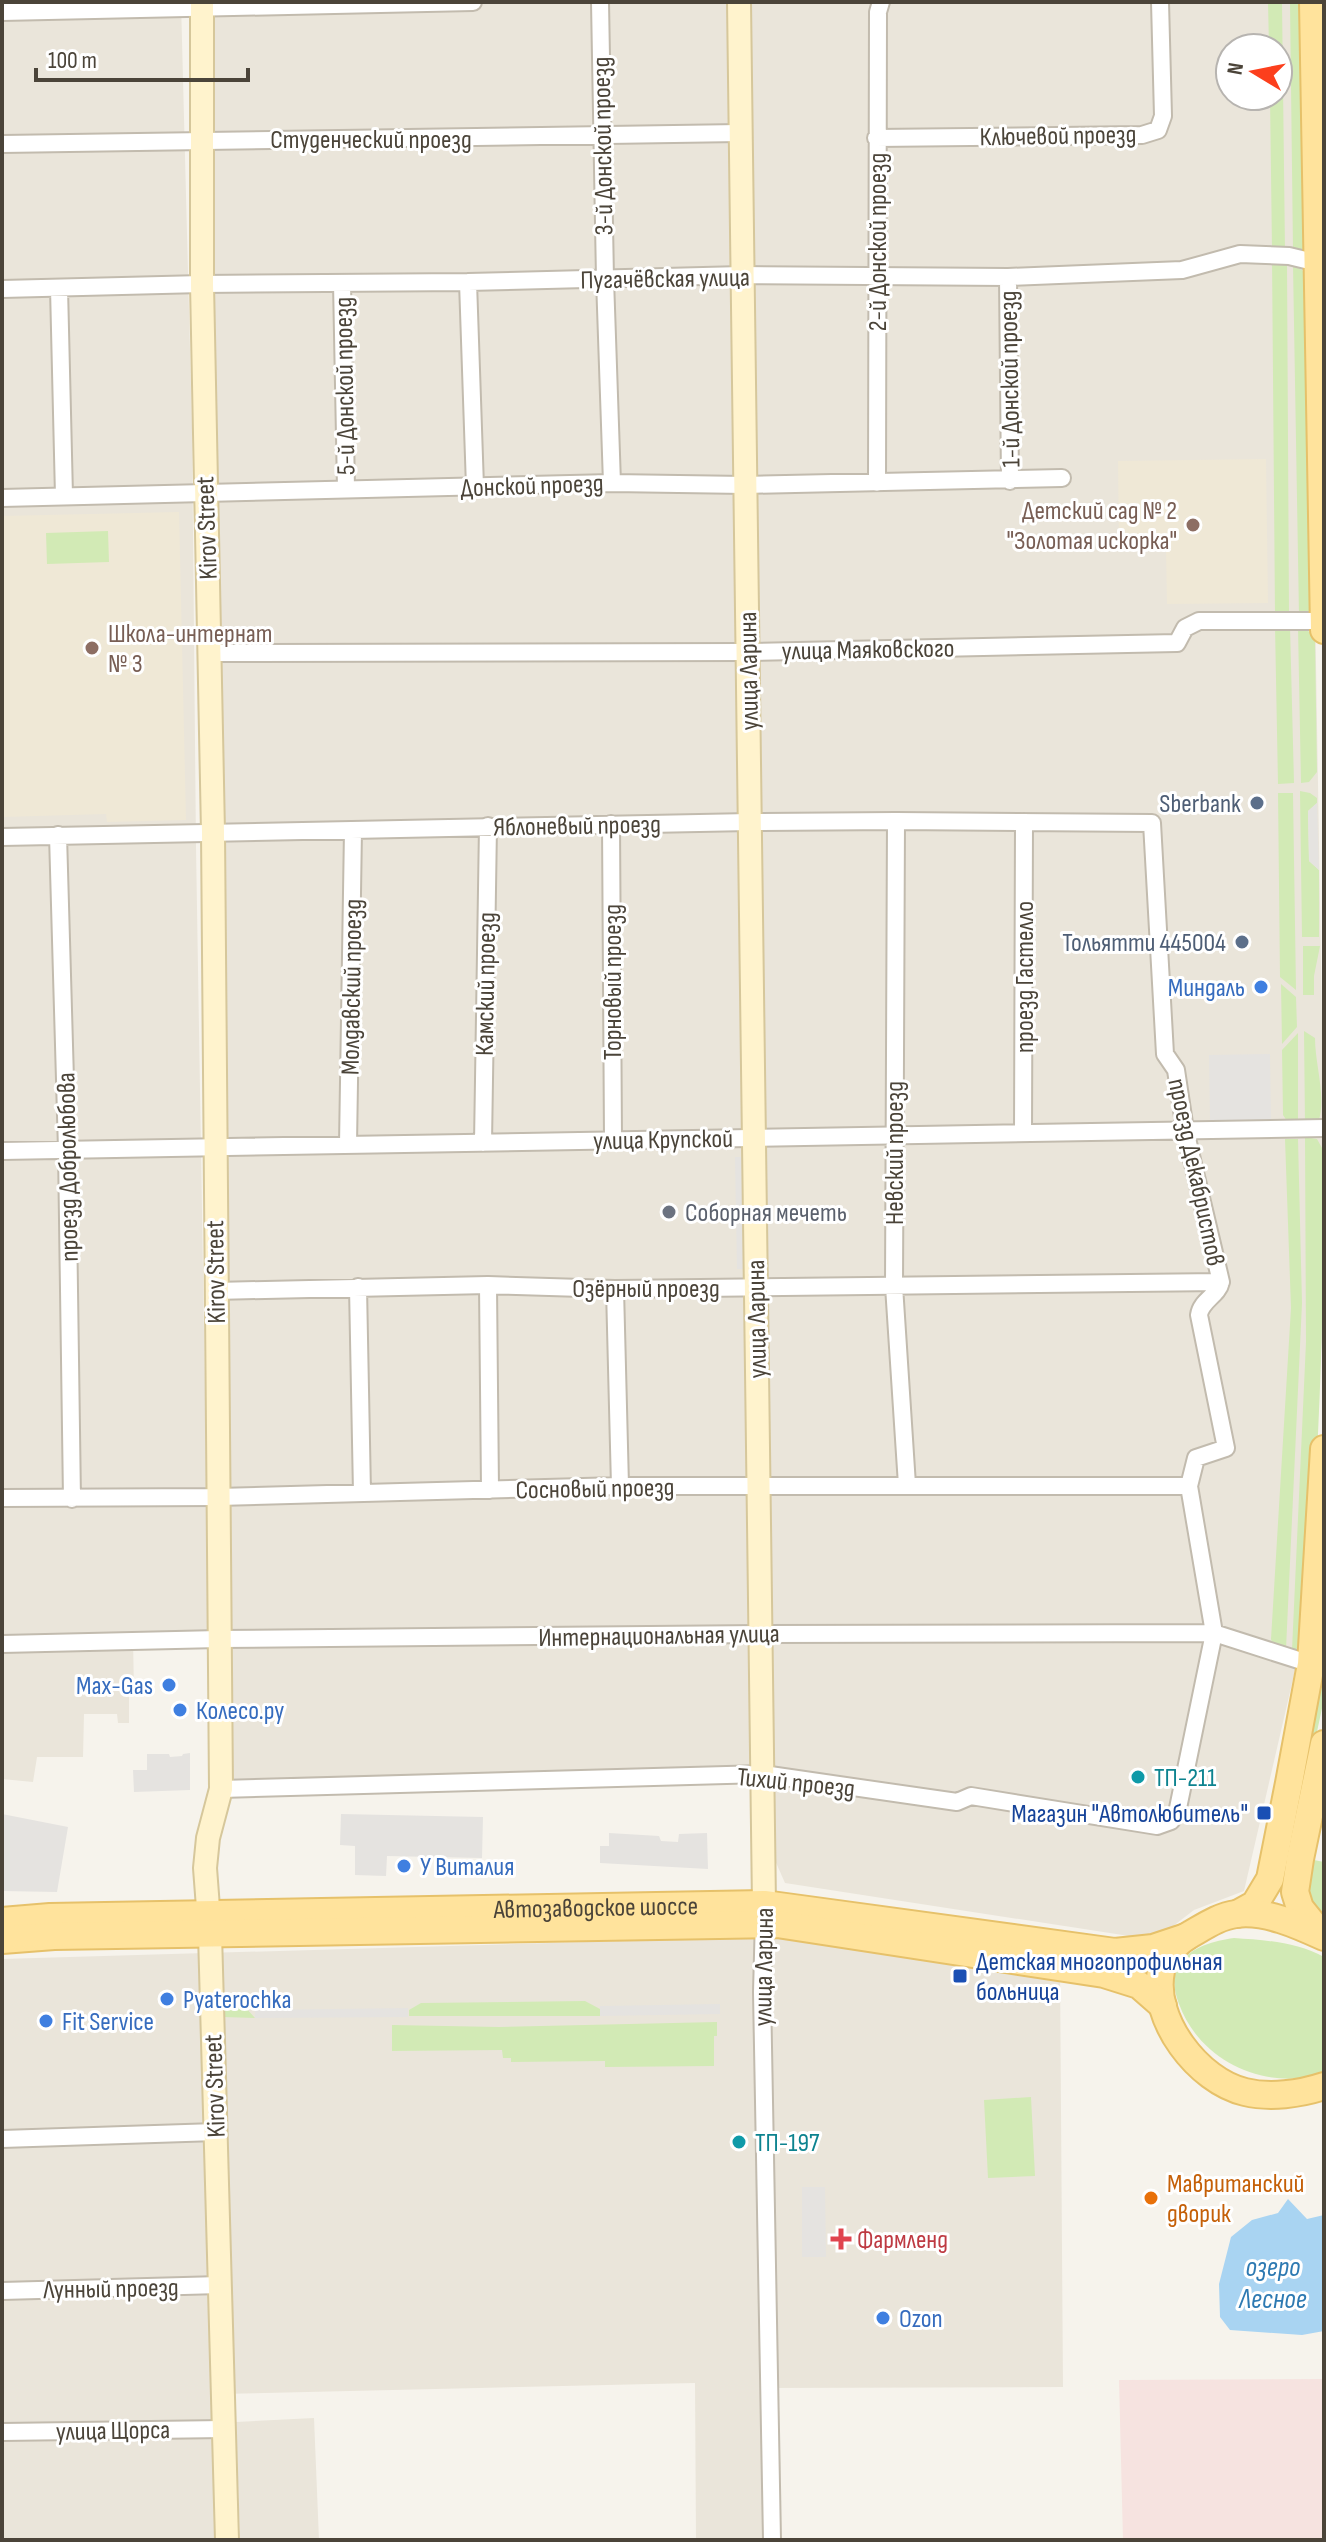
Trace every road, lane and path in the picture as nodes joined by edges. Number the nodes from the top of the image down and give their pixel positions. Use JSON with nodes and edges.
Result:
{"nodes":[{"id":1,"x":473,"y":2,"type":"edge"},
{"id":2,"x":600,"y":2,"type":"edge"},
{"id":3,"x":739,"y":2,"type":"edge"},
{"id":4,"x":881,"y":2,"type":"edge"},
{"id":5,"x":1160,"y":2,"type":"edge"},
{"id":6,"x":1313,"y":2,"type":"edge"},
{"id":7,"x":202,"y":5,"type":"edge"},
{"id":8,"x":2,"y":12,"type":"edge"},
{"id":9,"x":740,"y":133,"type":"junction"},
{"id":10,"x":602,"y":137,"type":"junction"},
{"id":11,"x":876,"y":138,"type":"junction"},
{"id":12,"x":201,"y":140,"type":"junction"},
{"id":13,"x":2,"y":144,"type":"edge"},
{"id":14,"x":1320,"y":264,"type":"edge"},
{"id":15,"x":742,"y":275,"type":"junction"},
{"id":16,"x":878,"y":276,"type":"junction"},
{"id":17,"x":1008,"y":277,"type":"junction"},
{"id":18,"x":605,"y":279,"type":"junction"},
{"id":19,"x":468,"y":282,"type":"junction"},
{"id":20,"x":342,"y":283,"type":"junction"},
{"id":21,"x":202,"y":284,"type":"junction"},
{"id":22,"x":59,"y":288,"type":"junction"},
{"id":23,"x":2,"y":289,"type":"edge"},
{"id":24,"x":1062,"y":478,"type":"dead end"},
{"id":25,"x":1010,"y":481,"type":"junction"},
{"id":26,"x":612,"y":483,"type":"junction"},
{"id":27,"x":877,"y":483,"type":"junction"},
{"id":28,"x":745,"y":485,"type":"junction"},
{"id":29,"x":475,"y":487,"type":"junction"},
{"id":30,"x":346,"y":488,"type":"junction"},
{"id":31,"x":205,"y":494,"type":"junction"},
{"id":32,"x":64,"y":496,"type":"junction"},
{"id":33,"x":2,"y":498,"type":"edge"},
{"id":34,"x":1324,"y":621,"type":"edge"},
{"id":35,"x":1324,"y":630,"type":"edge"},
{"id":36,"x":747,"y":652,"type":"junction"},
{"id":37,"x":210,"y":653,"type":"junction"},
{"id":38,"x":896,"y":821,"type":"junction"},
{"id":39,"x":750,"y":822,"type":"junction"},
{"id":40,"x":1024,"y":822,"type":"junction"},
{"id":41,"x":1152,"y":823,"type":"joint"},
{"id":42,"x":611,"y":824,"type":"junction"},
{"id":43,"x":488,"y":826,"type":"junction"},
{"id":44,"x":353,"y":830,"type":"junction"},
{"id":45,"x":213,"y":832,"type":"junction"},
{"id":46,"x":58,"y":835,"type":"junction"},
{"id":47,"x":2,"y":837,"type":"edge"},
{"id":48,"x":1324,"y":1128,"type":"edge"},
{"id":49,"x":1185,"y":1130,"type":"junction"},
{"id":50,"x":1023,"y":1133,"type":"junction"},
{"id":51,"x":893,"y":1135,"type":"junction"},
{"id":52,"x":754,"y":1138,"type":"junction"},
{"id":53,"x":613,"y":1140,"type":"junction"},
{"id":54,"x":483,"y":1143,"type":"junction"},
{"id":55,"x":348,"y":1145,"type":"junction"},
{"id":56,"x":214,"y":1147,"type":"junction"},
{"id":57,"x":67,"y":1150,"type":"junction"},
{"id":58,"x":2,"y":1151,"type":"edge"},
{"id":59,"x":1221,"y":1282,"type":"junction"},
{"id":60,"x":488,"y":1285,"type":"junction"},
{"id":61,"x":894,"y":1286,"type":"junction"},
{"id":62,"x":358,"y":1287,"type":"junction"},
{"id":63,"x":756,"y":1288,"type":"junction"},
{"id":64,"x":615,"y":1289,"type":"junction"},
{"id":65,"x":215,"y":1291,"type":"junction"},
{"id":66,"x":1324,"y":1449,"type":"edge"},
{"id":67,"x":907,"y":1485,"type":"junction"},
{"id":68,"x":620,"y":1486,"type":"junction"},
{"id":69,"x":1189,"y":1486,"type":"junction"},
{"id":70,"x":759,"y":1488,"type":"junction"},
{"id":71,"x":490,"y":1490,"type":"junction"},
{"id":72,"x":362,"y":1493,"type":"junction"},
{"id":73,"x":218,"y":1497,"type":"junction"},
{"id":74,"x":2,"y":1498,"type":"edge"},
{"id":75,"x":72,"y":1499,"type":"junction"},
{"id":76,"x":1214,"y":1633,"type":"junction"},
{"id":77,"x":761,"y":1634,"type":"junction"},
{"id":78,"x":219,"y":1639,"type":"junction"},
{"id":79,"x":2,"y":1644,"type":"edge"},
{"id":80,"x":1311,"y":1664,"type":"junction"},
{"id":81,"x":1324,"y":1744,"type":"edge"},
{"id":82,"x":763,"y":1774,"type":"junction"},
{"id":83,"x":221,"y":1789,"type":"junction"},
{"id":84,"x":764,"y":1914,"type":"junction"},
{"id":85,"x":1237,"y":1914,"type":"junction"},
{"id":86,"x":2,"y":1921,"type":"edge"},
{"id":87,"x":209,"y":1924,"type":"junction"},
{"id":88,"x":1186,"y":1937,"type":"junction"},
{"id":89,"x":1324,"y":1937,"type":"edge"},
{"id":90,"x":2,"y":1940,"type":"edge"},
{"id":91,"x":1163,"y":2006,"type":"junction"},
{"id":92,"x":1324,"y":2086,"type":"edge"},
{"id":93,"x":216,"y":2132,"type":"junction"},
{"id":94,"x":2,"y":2139,"type":"edge"},
{"id":95,"x":220,"y":2285,"type":"junction"},
{"id":96,"x":2,"y":2291,"type":"edge"},
{"id":97,"x":224,"y":2429,"type":"junction"},
{"id":98,"x":2,"y":2432,"type":"edge"},
{"id":99,"x":227,"y":2540,"type":"edge"},
{"id":100,"x":772,"y":2540,"type":"edge"}],
"edges":[{"from":1,"to":7,"type":"street"},
{"from":2,"to":10,"type":"street","name":"3-й Донской проезд"},
{"from":3,"to":9,"type":"street","name":"улица Ларина"},
{"from":4,"to":11,"type":"street","name":"2-й Донской проезд"},
{"from":5,"to":11,"type":"street","name":"Ключевой проезд"},
{"from":6,"to":14,"type":"main road"},
{"from":7,"to":8,"type":"street"},
{"from":7,"to":12,"type":"street","name":"Kirov Street"},
{"from":9,"to":10,"type":"street","name":"Студенческий проезд"},
{"from":9,"to":15,"type":"street","name":"улица Ларина"},
{"from":10,"to":12,"type":"street","name":"Студенческий проезд"},
{"from":10,"to":18,"type":"street","name":"3-й Донской проезд"},
{"from":11,"to":16,"type":"street","name":"2-й Донской проезд"},
{"from":12,"to":13,"type":"street","name":"Студенческий проезд"},
{"from":12,"to":21,"type":"street","name":"Kirov Street"},
{"from":14,"to":17,"type":"street","name":"Пугачёвская улица"},
{"from":14,"to":34,"type":"main road"},
{"from":15,"to":16,"type":"street","name":"Пугачёвская улица"},
{"from":15,"to":18,"type":"street","name":"Пугачёвская улица"},
{"from":15,"to":28,"type":"street","name":"улица Ларина"},
{"from":16,"to":17,"type":"street","name":"Пугачёвская улица"},
{"from":16,"to":27,"type":"street","name":"2-й Донской проезд"},
{"from":17,"to":25,"type":"street","name":"1-й Донской проезд"},
{"from":18,"to":19,"type":"street","name":"Пугачёвская улица"},
{"from":18,"to":26,"type":"street","name":"3-й Донской проезд"},
{"from":19,"to":20,"type":"street","name":"Пугачёвская улица"},
{"from":19,"to":29,"type":"street"},
{"from":20,"to":21,"type":"street","name":"Пугачёвская улица"},
{"from":20,"to":30,"type":"street","name":"5-й Донской проезд"},
{"from":21,"to":22,"type":"street","name":"Пугачёвская улица"},
{"from":21,"to":31,"type":"street","name":"Kirov Street"},
{"from":22,"to":23,"type":"street","name":"Пугачёвская улица"},
{"from":22,"to":32,"type":"street"},
{"from":24,"to":25,"type":"street","name":"Донской проезд"},
{"from":25,"to":27,"type":"street","name":"Донской проезд"},
{"from":26,"to":28,"type":"street","name":"Донской проезд"},
{"from":26,"to":29,"type":"street","name":"Донской проезд"},
{"from":27,"to":28,"type":"street","name":"Донской проезд"},
{"from":28,"to":36,"type":"street","name":"улица Ларина"},
{"from":29,"to":30,"type":"street","name":"Донской проезд"},
{"from":30,"to":31,"type":"street","name":"Донской проезд"},
{"from":31,"to":32,"type":"street","name":"Донской проезд"},
{"from":31,"to":37,"type":"street","name":"Kirov Street"},
{"from":32,"to":33,"type":"street","name":"Донской проезд"},
{"from":34,"to":35,"type":"main road"},
{"from":34,"to":36,"type":"street","name":"улица Маяковского"},
{"from":36,"to":37,"type":"street","name":"улица Маяковского"},
{"from":36,"to":39,"type":"street","name":"улица Ларина"},
{"from":37,"to":45,"type":"street","name":"Kirov Street"},
{"from":38,"to":39,"type":"street","name":"Яблоневый проезд"},
{"from":38,"to":40,"type":"street","name":"Яблоневый проезд"},
{"from":38,"to":51,"type":"street","name":"Невский проезд"},
{"from":39,"to":42,"type":"street","name":"Яблоневый проезд"},
{"from":39,"to":52,"type":"street","name":"улица Ларина"},
{"from":40,"to":41,"type":"street","name":"Яблоневый проезд"},
{"from":40,"to":50,"type":"street","name":"проезд Гастелло"},
{"from":41,"to":49,"type":"street","name":"проезд Декабристов"},
{"from":42,"to":43,"type":"street","name":"Яблоневый проезд"},
{"from":42,"to":53,"type":"street","name":"Торновый проезд"},
{"from":43,"to":44,"type":"street","name":"Яблоневый проезд"},
{"from":43,"to":54,"type":"street","name":"Камский проезд"},
{"from":44,"to":45,"type":"street","name":"Яблоневый проезд"},
{"from":44,"to":55,"type":"street","name":"Молдавский проезд"},
{"from":45,"to":46,"type":"street","name":"Яблоневый проезд"},
{"from":45,"to":56,"type":"street","name":"Kirov Street"},
{"from":46,"to":47,"type":"street","name":"Яблоневый проезд"},
{"from":46,"to":57,"type":"street","name":"проезд Добролюбова"},
{"from":48,"to":49,"type":"street","name":"улица Крупской"},
{"from":49,"to":50,"type":"street","name":"улица Крупской"},
{"from":49,"to":59,"type":"street","name":"проезд Декабристов"},
{"from":50,"to":51,"type":"street","name":"улица Крупской"},
{"from":51,"to":52,"type":"street","name":"улица Крупской"},
{"from":51,"to":61,"type":"street","name":"Невский проезд"},
{"from":52,"to":53,"type":"street","name":"улица Крупской"},
{"from":52,"to":63,"type":"street","name":"улица Ларина"},
{"from":53,"to":54,"type":"street","name":"улица Крупской"},
{"from":54,"to":55,"type":"street","name":"улица Крупской"},
{"from":55,"to":56,"type":"street","name":"улица Крупской"},
{"from":56,"to":57,"type":"street","name":"улица Крупской"},
{"from":56,"to":65,"type":"street","name":"Kirov Street"},
{"from":57,"to":58,"type":"street","name":"улица Крупской"},
{"from":57,"to":75,"type":"street","name":"проезд Добролюбова"},
{"from":59,"to":61,"type":"street","name":"Озёрный проезд"},
{"from":59,"to":69,"type":"street","name":"проезд Декабристов"},
{"from":60,"to":62,"type":"street","name":"Озёрный проезд"},
{"from":60,"to":64,"type":"street","name":"Озёрный проезд"},
{"from":60,"to":71,"type":"street"},
{"from":61,"to":63,"type":"street","name":"Озёрный проезд"},
{"from":61,"to":67,"type":"street","name":"Невский проезд"},
{"from":62,"to":65,"type":"street","name":"Озёрный проезд"},
{"from":62,"to":72,"type":"street"},
{"from":63,"to":64,"type":"street","name":"Озёрный проезд"},
{"from":63,"to":70,"type":"street","name":"улица Ларина"},
{"from":64,"to":68,"type":"street"},
{"from":65,"to":73,"type":"street","name":"Kirov Street"},
{"from":66,"to":80,"type":"main road"},
{"from":67,"to":69,"type":"street","name":"Сосновый проезд"},
{"from":67,"to":70,"type":"street","name":"Сосновый проезд"},
{"from":68,"to":70,"type":"street","name":"Сосновый проезд"},
{"from":68,"to":71,"type":"street","name":"Сосновый проезд"},
{"from":69,"to":76,"type":"street"},
{"from":70,"to":77,"type":"street","name":"улица Ларина"},
{"from":71,"to":72,"type":"street","name":"Сосновый проезд"},
{"from":72,"to":73,"type":"street","name":"Сосновый проезд"},
{"from":73,"to":75,"type":"street","name":"Сосновый проезд"},
{"from":73,"to":78,"type":"street","name":"Kirov Street"},
{"from":74,"to":75,"type":"street","name":"Сосновый проезд"},
{"from":76,"to":77,"type":"street","name":"Интернациональная улица"},
{"from":76,"to":80,"type":"street","name":"Интернациональная улица"},
{"from":76,"to":82,"type":"street","name":"Тихий проезд"},
{"from":77,"to":78,"type":"street","name":"Интернациональная улица"},
{"from":77,"to":82,"type":"street","name":"улица Ларина"},
{"from":78,"to":79,"type":"street","name":"Интернациональная улица"},
{"from":78,"to":83,"type":"street","name":"Kirov Street"},
{"from":80,"to":85,"type":"main road"},
{"from":81,"to":89,"type":"main road"},
{"from":82,"to":83,"type":"street","name":"Тихий проезд"},
{"from":82,"to":84,"type":"street","name":"улица Ларина"},
{"from":83,"to":87,"type":"street","name":"Kirov Street"},
{"from":84,"to":87,"type":"main road","name":"Автозаводское шоссе"},
{"from":84,"to":88,"type":"main road","name":"Автозаводское шоссе"},
{"from":84,"to":91,"type":"main road","name":"Автозаводское шоссе"},
{"from":84,"to":100,"type":"street","name":"улица Ларина"},
{"from":85,"to":88,"type":"main road"},
{"from":85,"to":89,"type":"main road"},
{"from":86,"to":87,"type":"main road","name":"Автозаводское шоссе"},
{"from":87,"to":90,"type":"main road","name":"Автозаводское шоссе"},
{"from":87,"to":93,"type":"street","name":"Kirov Street"},
{"from":88,"to":91,"type":"main road"},
{"from":91,"to":92,"type":"main road"},
{"from":93,"to":94,"type":"street"},
{"from":93,"to":95,"type":"street","name":"Kirov Street"},
{"from":95,"to":96,"type":"street","name":"Лунный проезд"},
{"from":95,"to":97,"type":"street","name":"Kirov Street"},
{"from":97,"to":98,"type":"street","name":"улица Щорса"},
{"from":97,"to":99,"type":"street","name":"Kirov Street"}]}
